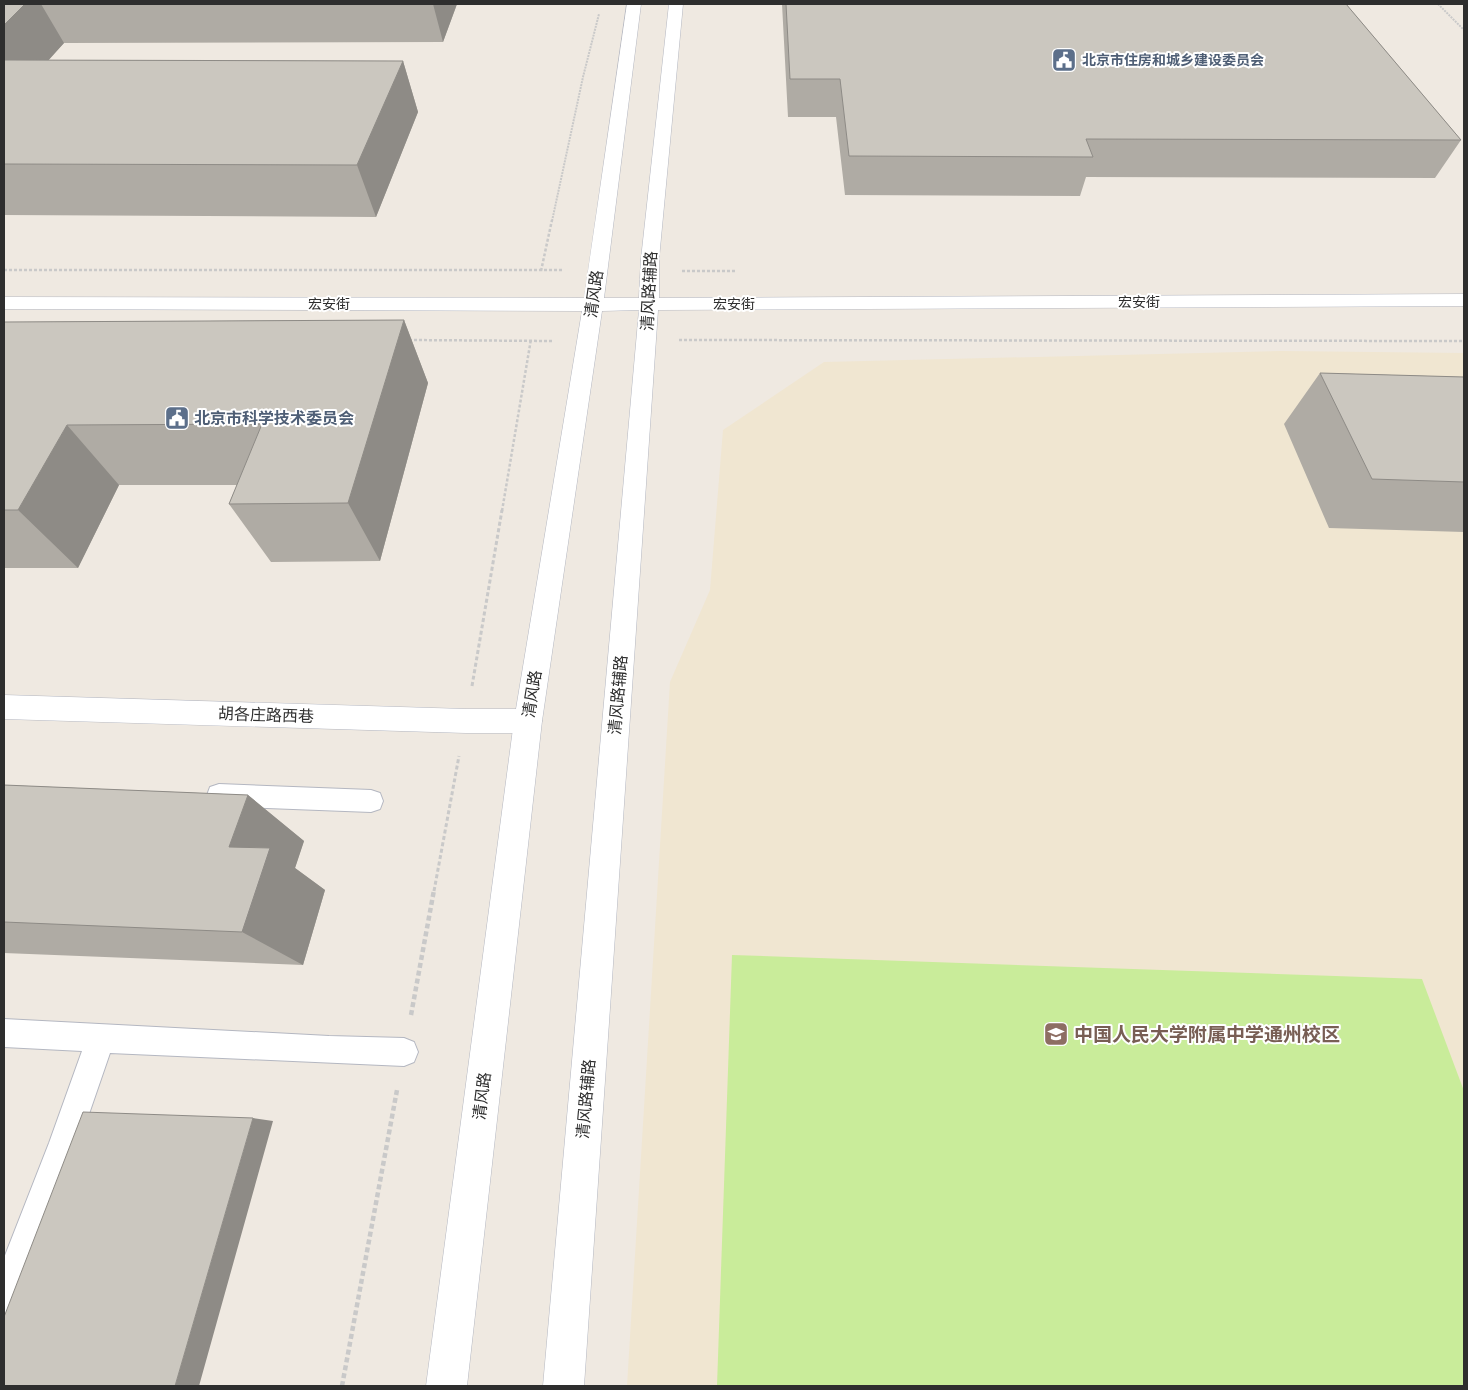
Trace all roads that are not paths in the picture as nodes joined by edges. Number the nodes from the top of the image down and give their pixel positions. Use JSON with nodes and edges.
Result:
{"nodes":[{"id":1,"x":634,"y":4,"type":"edge"},
{"id":2,"x":676,"y":4,"type":"edge"},
{"id":3,"x":1464,"y":300,"type":"edge"},
{"id":4,"x":4,"y":303,"type":"edge"},
{"id":5,"x":593,"y":304,"type":"junction"},
{"id":6,"x":649,"y":304,"type":"junction"},
{"id":7,"x":4,"y":707,"type":"edge"},
{"id":8,"x":528,"y":721,"type":"junction"},
{"id":9,"x":192,"y":794,"type":"edge"},
{"id":10,"x":371,"y":801,"type":"dead end"},
{"id":11,"x":4,"y":1033,"type":"edge"},
{"id":12,"x":101,"y":1038,"type":"junction"},
{"id":13,"x":404,"y":1052,"type":"dead end"},
{"id":14,"x":4,"y":1298,"type":"edge"},
{"id":15,"x":446,"y":1386,"type":"edge"},
{"id":16,"x":563,"y":1386,"type":"edge"}],
"edges":[{"from":1,"to":5,"type":"street","name":"清风路"},
{"from":2,"to":6,"type":"street","name":"清风路辅路"},
{"from":3,"to":6,"type":"street","name":"宏安街"},
{"from":4,"to":5,"type":"street","name":"宏安街"},
{"from":5,"to":6,"type":"street","name":"宏安街"},
{"from":5,"to":8,"type":"street","name":"清风路"},
{"from":6,"to":16,"type":"street","name":"清风路辅路"},
{"from":7,"to":8,"type":"street","name":"胡各庄路西巷"},
{"from":8,"to":15,"type":"street","name":"清风路"},
{"from":9,"to":10,"type":"lane"},
{"from":11,"to":12,"type":"lane"},
{"from":12,"to":13,"type":"lane"},
{"from":12,"to":14,"type":"lane"}]}
